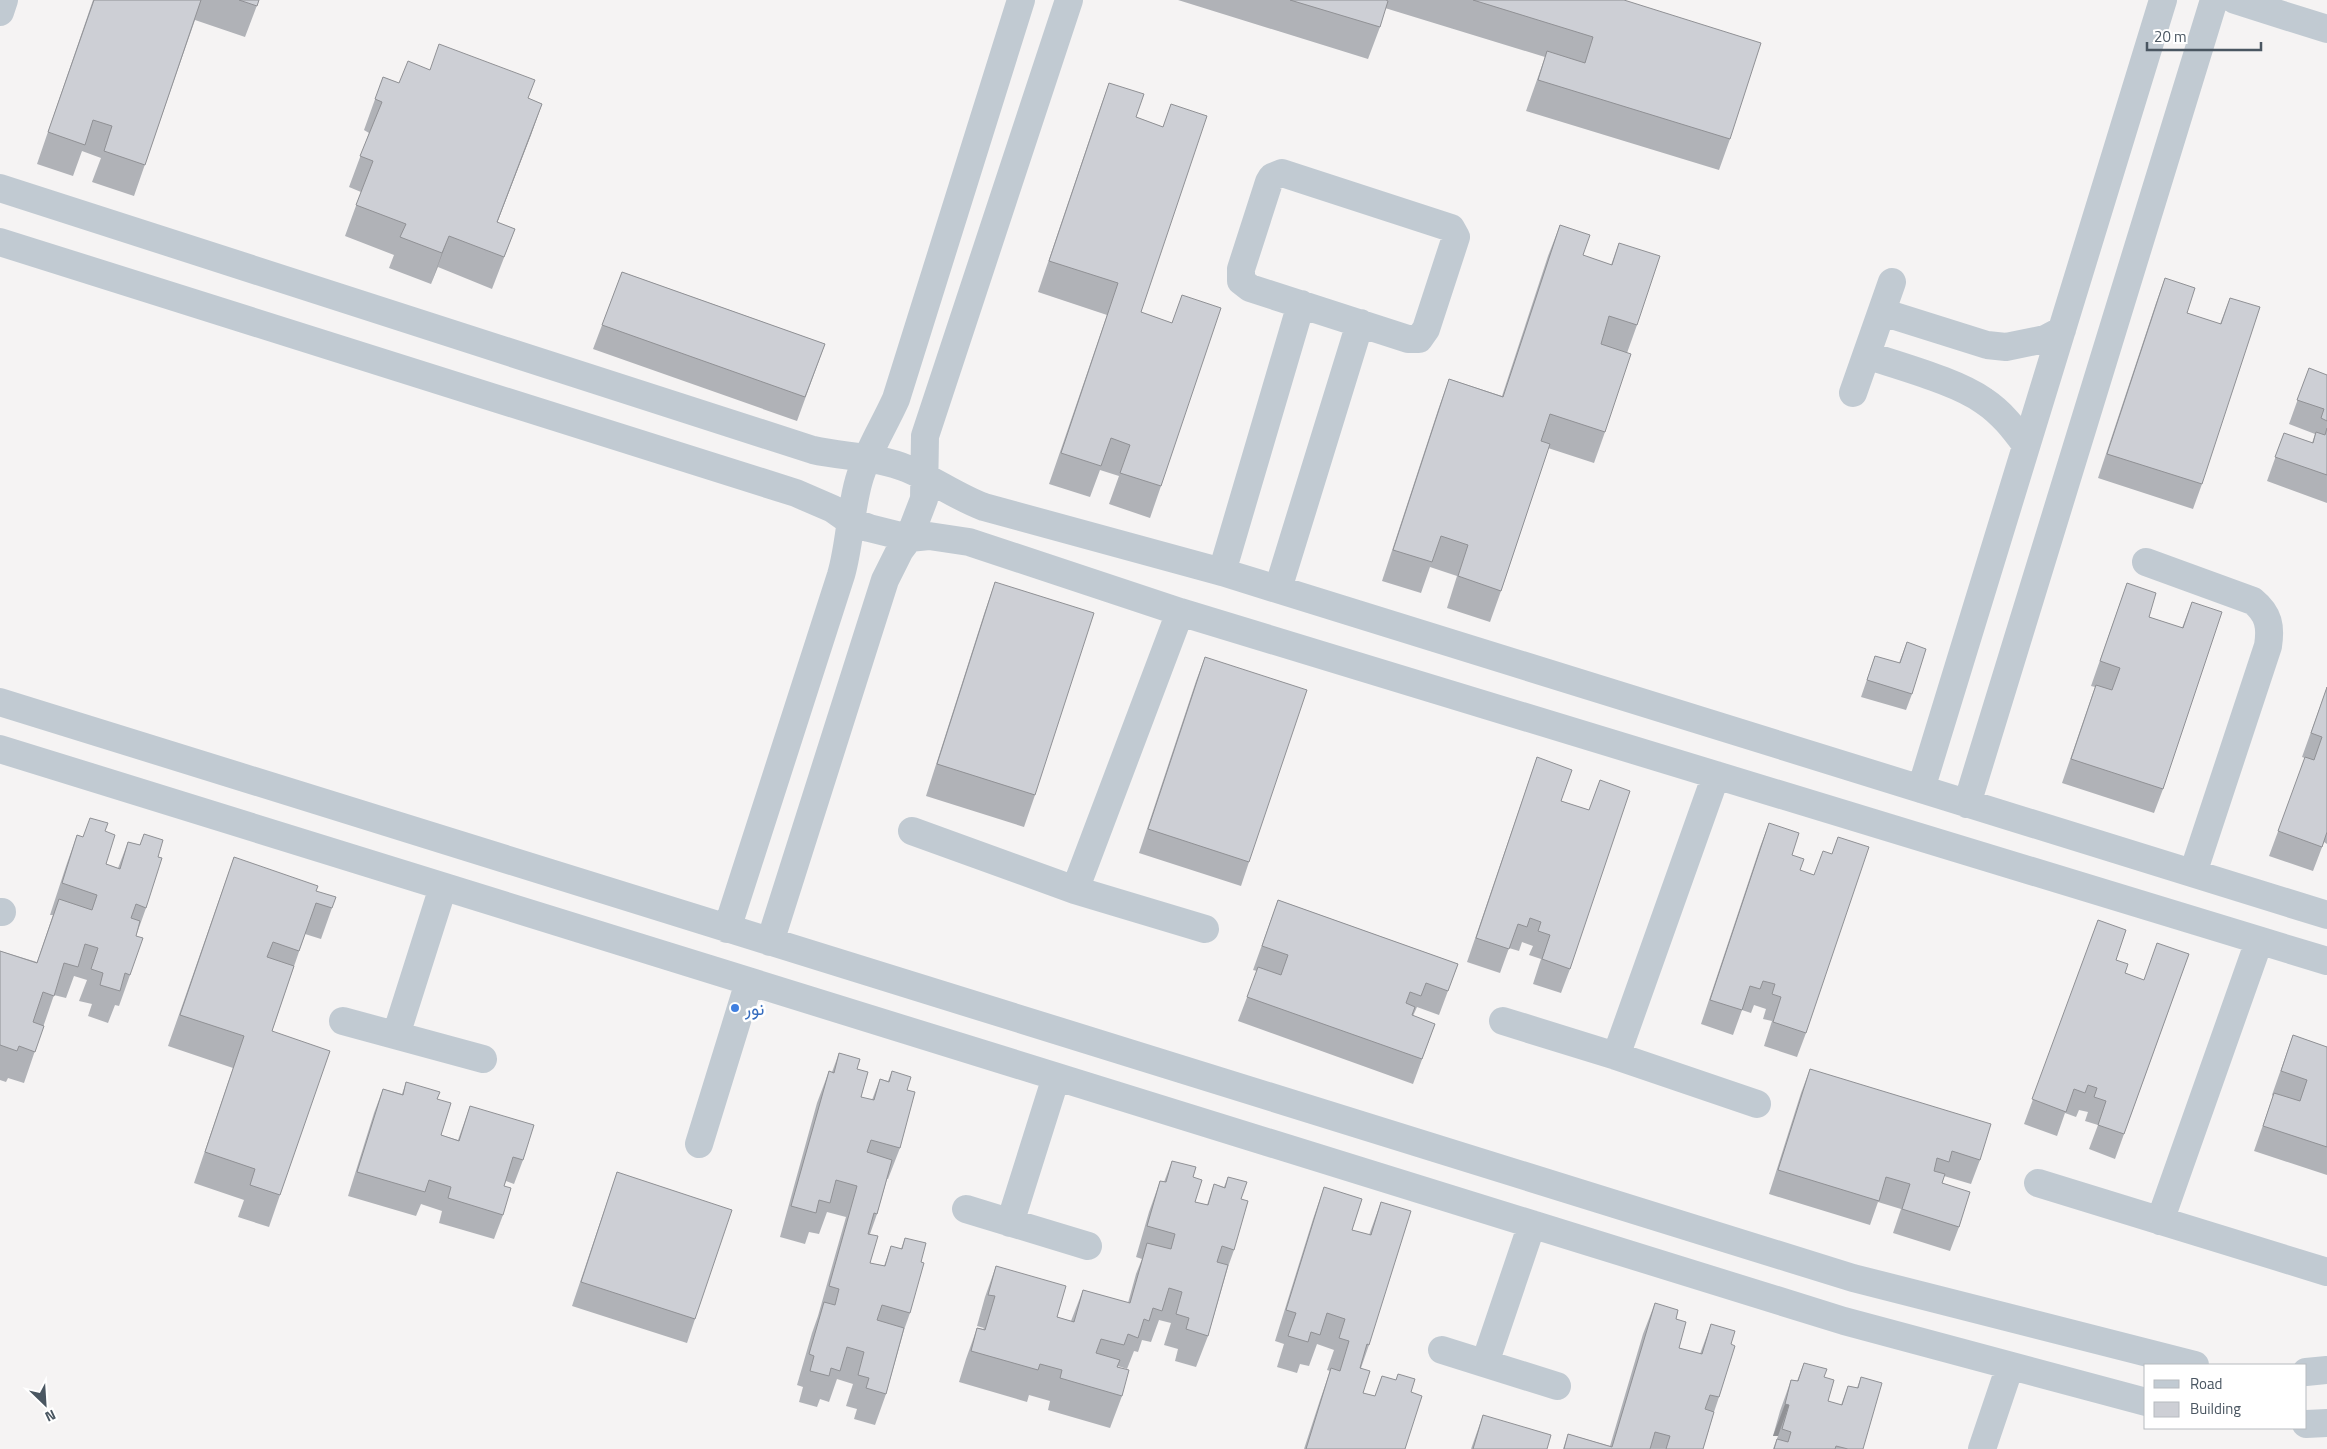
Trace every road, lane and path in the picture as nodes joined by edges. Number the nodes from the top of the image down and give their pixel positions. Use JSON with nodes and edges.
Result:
{"nodes":[{"id":1,"x":4,"y":0,"type":"edge"},
{"id":2,"x":1021,"y":0,"type":"edge"},
{"id":3,"x":1069,"y":0,"type":"edge"},
{"id":4,"x":2163,"y":0,"type":"edge"},
{"id":5,"x":2214,"y":0,"type":"edge"},
{"id":6,"x":2235,"y":0,"type":"edge"},
{"id":7,"x":0,"y":12,"type":"edge"},
{"id":8,"x":2327,"y":29,"type":"edge"},
{"id":9,"x":0,"y":188,"type":"edge"},
{"id":10,"x":0,"y":242,"type":"edge"},
{"id":11,"x":1892,"y":282,"type":"dead end"},
{"id":12,"x":1301,"y":304,"type":"junction"},
{"id":13,"x":1882,"y":312,"type":"junction"},
{"id":14,"x":1360,"y":323,"type":"junction"},
{"id":15,"x":2062,"y":330,"type":"junction"},
{"id":16,"x":1867,"y":355,"type":"junction"},
{"id":17,"x":1853,"y":392,"type":"dead end"},
{"id":18,"x":2026,"y":445,"type":"junction"},
{"id":19,"x":866,"y":459,"type":"junction"},
{"id":20,"x":926,"y":478,"type":"junction"},
{"id":21,"x":850,"y":521,"type":"junction"},
{"id":22,"x":910,"y":538,"type":"junction"},
{"id":23,"x":2146,"y":562,"type":"dead end"},
{"id":24,"x":1222,"y":572,"type":"junction"},
{"id":25,"x":1278,"y":589,"type":"junction"},
{"id":26,"x":1180,"y":612,"type":"junction"},
{"id":27,"x":0,"y":702,"type":"edge"},
{"id":28,"x":0,"y":750,"type":"edge"},
{"id":29,"x":1716,"y":775,"type":"junction"},
{"id":30,"x":1921,"y":790,"type":"junction"},
{"id":31,"x":1967,"y":804,"type":"junction"},
{"id":32,"x":912,"y":831,"type":"dead end"},
{"id":33,"x":2193,"y":873,"type":"junction"},
{"id":34,"x":443,"y":887,"type":"junction"},
{"id":35,"x":1075,"y":890,"type":"junction"},
{"id":36,"x":2327,"y":914,"type":"edge"},
{"id":37,"x":727,"y":928,"type":"junction"},
{"id":38,"x":1205,"y":929,"type":"dead end"},
{"id":39,"x":2259,"y":941,"type":"junction"},
{"id":40,"x":770,"y":942,"type":"junction"},
{"id":41,"x":2327,"y":962,"type":"edge"},
{"id":42,"x":749,"y":982,"type":"junction"},
{"id":43,"x":343,"y":1020,"type":"dead end"},
{"id":44,"x":1503,"y":1021,"type":"dead end"},
{"id":45,"x":396,"y":1035,"type":"junction"},
{"id":46,"x":1616,"y":1056,"type":"junction"},
{"id":47,"x":483,"y":1059,"type":"dead end"},
{"id":48,"x":1056,"y":1077,"type":"junction"},
{"id":49,"x":1757,"y":1104,"type":"dead end"},
{"id":50,"x":699,"y":1144,"type":"dead end"},
{"id":51,"x":2038,"y":1183,"type":"dead end"},
{"id":52,"x":966,"y":1209,"type":"dead end"},
{"id":53,"x":2160,"y":1221,"type":"junction"},
{"id":54,"x":1010,"y":1222,"type":"junction"},
{"id":55,"x":1532,"y":1224,"type":"junction"},
{"id":56,"x":1088,"y":1246,"type":"dead end"},
{"id":57,"x":2327,"y":1272,"type":"edge"},
{"id":58,"x":1853,"y":1278,"type":"junction"},
{"id":59,"x":1844,"y":1321,"type":"junction"},
{"id":60,"x":1442,"y":1350,"type":"dead end"},
{"id":61,"x":1485,"y":1364,"type":"junction"},
{"id":62,"x":2191,"y":1364,"type":"edge"},
{"id":63,"x":2010,"y":1366,"type":"junction"},
{"id":64,"x":2327,"y":1370,"type":"edge"},
{"id":65,"x":2307,"y":1372,"type":"edge"},
{"id":66,"x":1556,"y":1386,"type":"dead end"},
{"id":67,"x":2144,"y":1401,"type":"edge"},
{"id":68,"x":2327,"y":1423,"type":"edge"},
{"id":69,"x":2307,"y":1424,"type":"edge"},
{"id":70,"x":1982,"y":1449,"type":"edge"}],
"edges":[{"from":1,"to":7,"type":"street"},
{"from":2,"to":19,"type":"street"},
{"from":3,"to":20,"type":"street"},
{"from":4,"to":15,"type":"street"},
{"from":5,"to":31,"type":"street"},
{"from":6,"to":8,"type":"street"},
{"from":9,"to":19,"type":"street"},
{"from":10,"to":21,"type":"street"},
{"from":11,"to":13,"type":"street"},
{"from":12,"to":14,"type":"street"},
{"from":12,"to":14,"type":"street"},
{"from":12,"to":24,"type":"street"},
{"from":13,"to":15,"type":"street"},
{"from":13,"to":16,"type":"street"},
{"from":14,"to":25,"type":"street"},
{"from":15,"to":18,"type":"street"},
{"from":16,"to":17,"type":"street"},
{"from":16,"to":18,"type":"street"},
{"from":18,"to":30,"type":"street"},
{"from":19,"to":20,"type":"street"},
{"from":19,"to":21,"type":"street"},
{"from":20,"to":22,"type":"street"},
{"from":20,"to":24,"type":"street"},
{"from":21,"to":22,"type":"street"},
{"from":21,"to":37,"type":"street"},
{"from":22,"to":26,"type":"street"},
{"from":22,"to":40,"type":"street"},
{"from":23,"to":33,"type":"street"},
{"from":24,"to":25,"type":"street"},
{"from":25,"to":30,"type":"street"},
{"from":26,"to":29,"type":"street"},
{"from":26,"to":35,"type":"street"},
{"from":27,"to":37,"type":"street"},
{"from":28,"to":34,"type":"street"},
{"from":29,"to":39,"type":"street"},
{"from":29,"to":46,"type":"street"},
{"from":30,"to":31,"type":"street"},
{"from":31,"to":33,"type":"street"},
{"from":32,"to":35,"type":"street"},
{"from":33,"to":36,"type":"street"},
{"from":34,"to":42,"type":"street"},
{"from":34,"to":45,"type":"street"},
{"from":35,"to":38,"type":"street"},
{"from":37,"to":40,"type":"street"},
{"from":39,"to":41,"type":"street"},
{"from":39,"to":53,"type":"street"},
{"from":40,"to":58,"type":"street"},
{"from":42,"to":48,"type":"street"},
{"from":42,"to":50,"type":"street"},
{"from":43,"to":45,"type":"street"},
{"from":44,"to":46,"type":"street"},
{"from":45,"to":47,"type":"street"},
{"from":46,"to":49,"type":"street"},
{"from":48,"to":54,"type":"street"},
{"from":48,"to":55,"type":"street"},
{"from":51,"to":53,"type":"street"},
{"from":52,"to":54,"type":"street"},
{"from":53,"to":57,"type":"street"},
{"from":54,"to":56,"type":"street"},
{"from":55,"to":59,"type":"street"},
{"from":55,"to":61,"type":"street"},
{"from":58,"to":59,"type":"street"},
{"from":58,"to":62,"type":"street"},
{"from":59,"to":63,"type":"street"},
{"from":60,"to":61,"type":"street"},
{"from":61,"to":66,"type":"street"},
{"from":63,"to":67,"type":"street"},
{"from":63,"to":70,"type":"street"},
{"from":64,"to":65,"type":"street"},
{"from":68,"to":69,"type":"street"}]}
